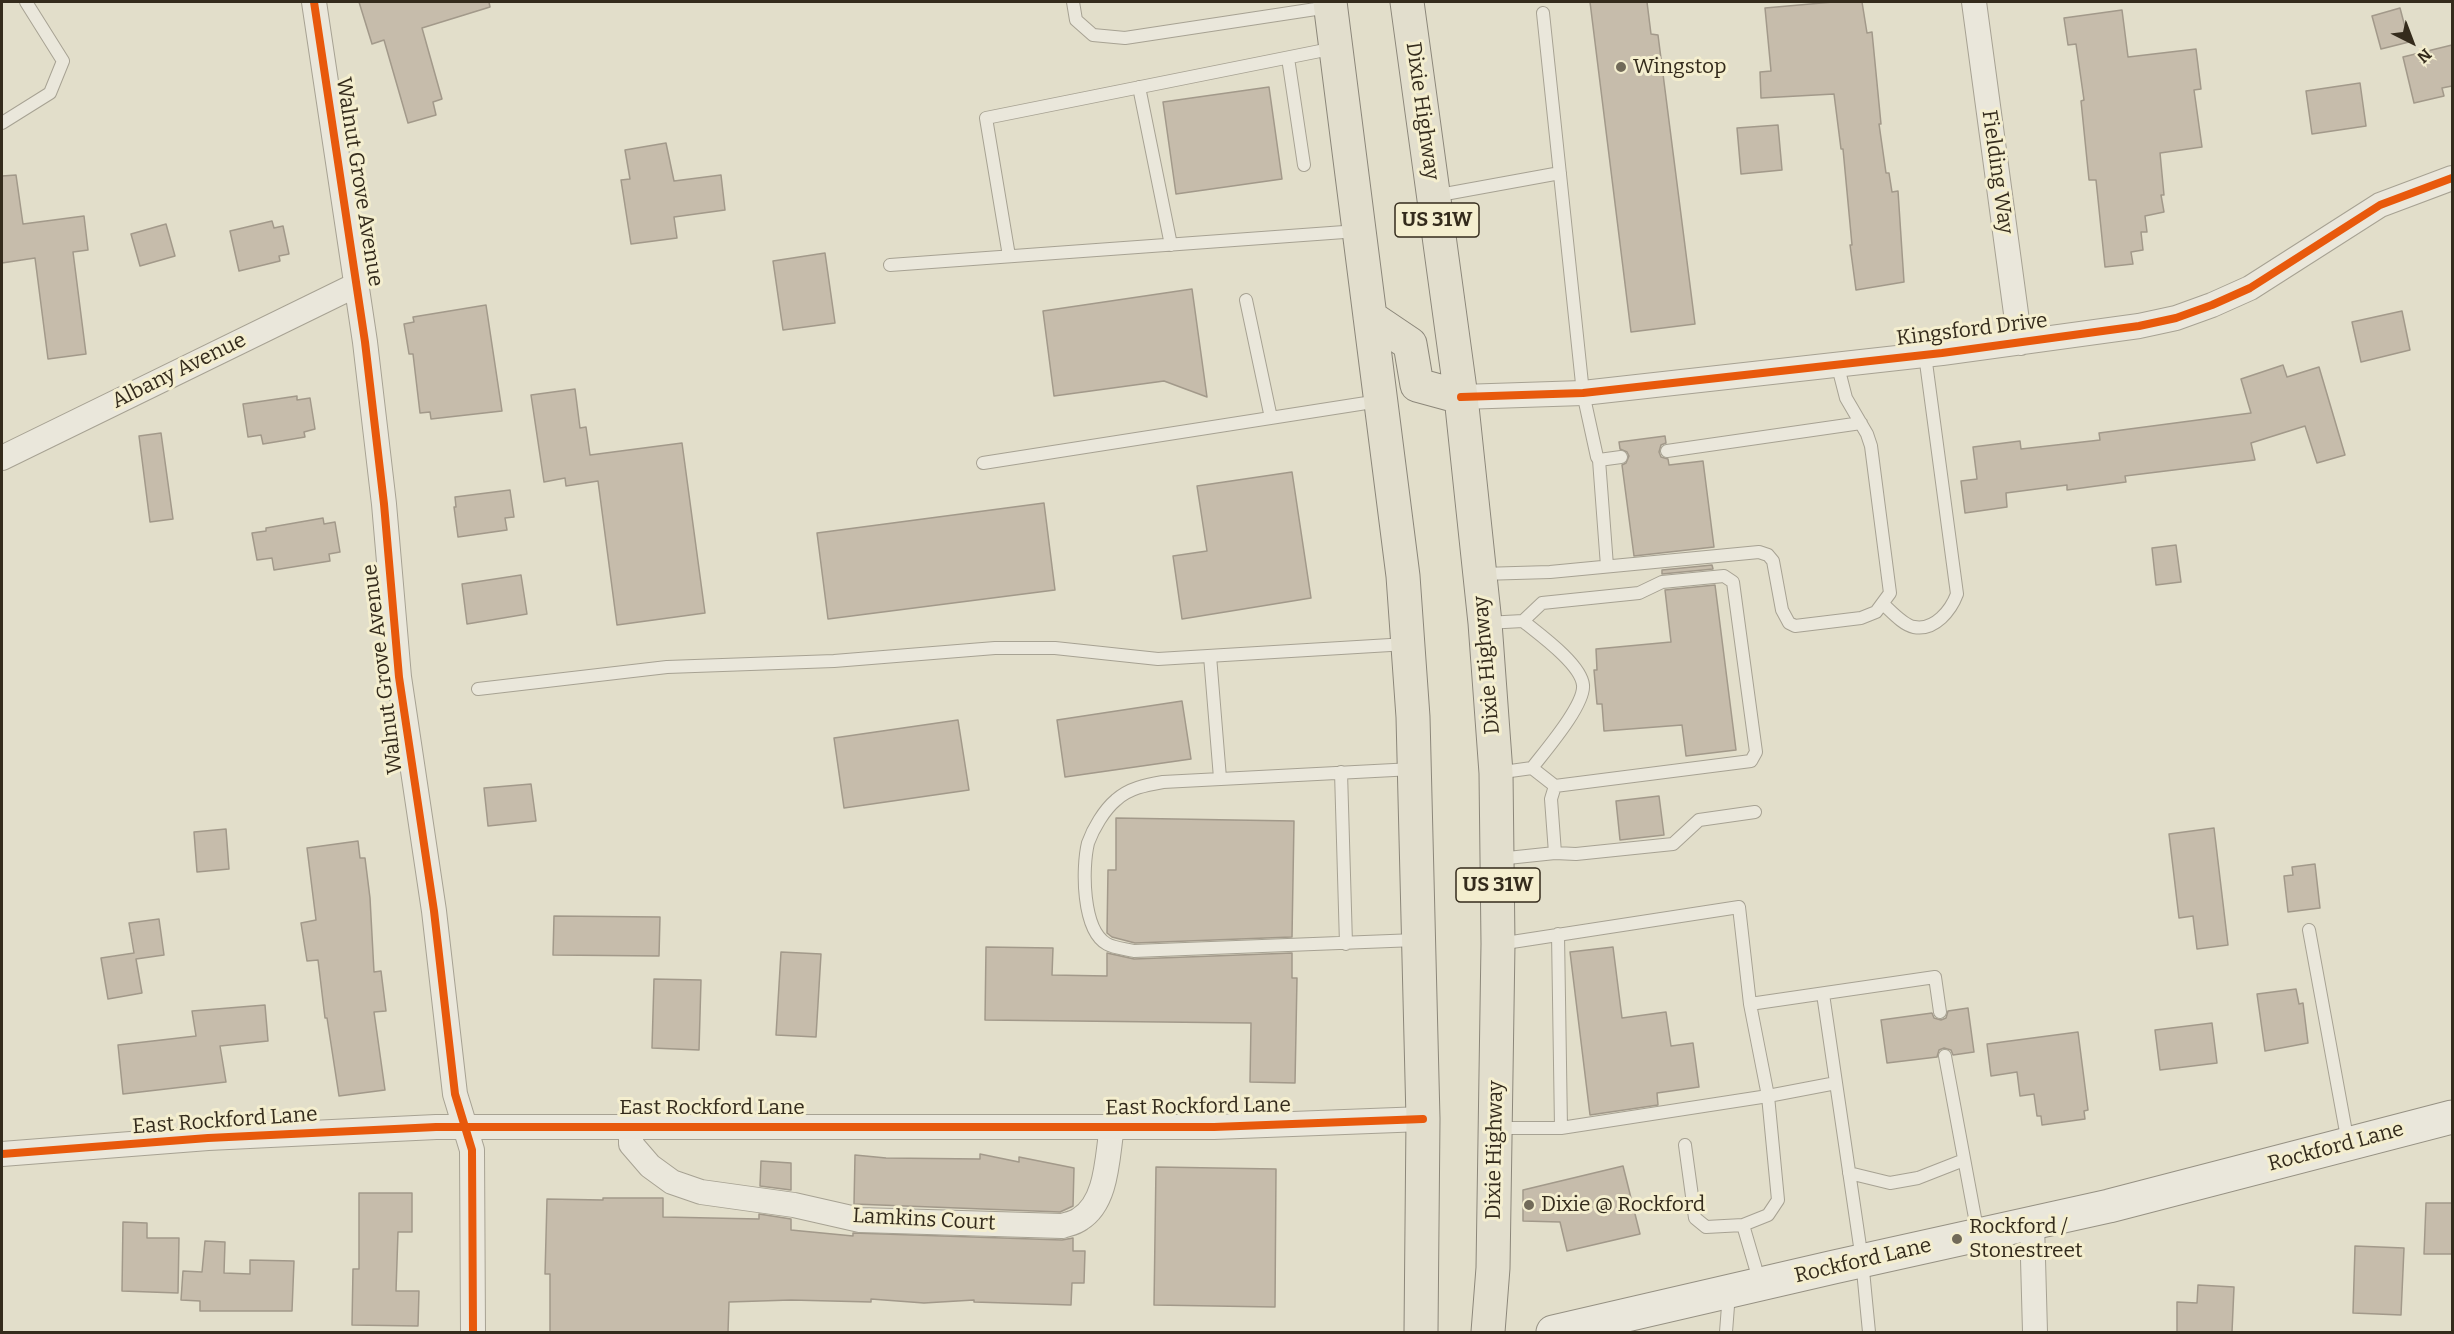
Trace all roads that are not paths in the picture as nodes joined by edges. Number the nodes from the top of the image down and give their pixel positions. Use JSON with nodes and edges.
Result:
{"nodes":[{"id":1,"x":26,"y":2,"type":"edge"},
{"id":2,"x":314,"y":2,"type":"edge"},
{"id":3,"x":1073,"y":2,"type":"edge"},
{"id":4,"x":1407,"y":2,"type":"edge"},
{"id":5,"x":1974,"y":2,"type":"edge"},
{"id":6,"x":1330,"y":4,"type":"edge"},
{"id":7,"x":1543,"y":13,"type":"dead end"},
{"id":8,"x":1336,"y":48,"type":"junction"},
{"id":9,"x":1288,"y":58,"type":"junction"},
{"id":10,"x":1139,"y":87,"type":"junction"},
{"id":11,"x":2,"y":123,"type":"edge"},
{"id":12,"x":1304,"y":165,"type":"dead end"},
{"id":13,"x":1560,"y":173,"type":"junction"},
{"id":14,"x":2452,"y":178,"type":"edge"},
{"id":15,"x":1433,"y":196,"type":"junction"},
{"id":16,"x":1359,"y":231,"type":"junction"},
{"id":17,"x":1171,"y":244,"type":"junction"},
{"id":18,"x":1009,"y":256,"type":"junction"},
{"id":19,"x":890,"y":265,"type":"dead end"},
{"id":20,"x":356,"y":285,"type":"junction"},
{"id":21,"x":1246,"y":300,"type":"dead end"},
{"id":22,"x":1370,"y":317,"type":"junction"},
{"id":23,"x":2020,"y":343,"type":"junction"},
{"id":24,"x":1925,"y":355,"type":"junction"},
{"id":25,"x":1837,"y":363,"type":"junction"},
{"id":26,"x":1583,"y":393,"type":"junction"},
{"id":27,"x":1461,"y":397,"type":"junction"},
{"id":28,"x":1380,"y":400,"type":"junction"},
{"id":29,"x":1270,"y":418,"type":"junction"},
{"id":30,"x":1861,"y":423,"type":"junction"},
{"id":31,"x":1667,"y":451,"type":"dead end"},
{"id":32,"x":1621,"y":457,"type":"dead end"},
{"id":33,"x":2,"y":458,"type":"edge"},
{"id":34,"x":1599,"y":460,"type":"junction"},
{"id":35,"x":983,"y":463,"type":"dead end"},
{"id":36,"x":1607,"y":566,"type":"junction"},
{"id":37,"x":1478,"y":574,"type":"junction"},
{"id":38,"x":1883,"y":604,"type":"junction"},
{"id":39,"x":1523,"y":621,"type":"junction"},
{"id":40,"x":1485,"y":623,"type":"junction"},
{"id":41,"x":1408,"y":644,"type":"junction"},
{"id":42,"x":1210,"y":656,"type":"junction"},
{"id":43,"x":478,"y":689,"type":"dead end"},
{"id":44,"x":1414,"y":768,"type":"junction"},
{"id":45,"x":1532,"y":768,"type":"junction"},
{"id":46,"x":1341,"y":772,"type":"junction"},
{"id":47,"x":1496,"y":773,"type":"junction"},
{"id":48,"x":1220,"y":778,"type":"junction"},
{"id":49,"x":1555,"y":786,"type":"junction"},
{"id":50,"x":1755,"y":812,"type":"dead end"},
{"id":51,"x":1555,"y":853,"type":"junction"},
{"id":52,"x":1498,"y":859,"type":"junction"},
{"id":53,"x":2309,"y":930,"type":"dead end"},
{"id":54,"x":1558,"y":934,"type":"junction"},
{"id":55,"x":1419,"y":940,"type":"junction"},
{"id":56,"x":1346,"y":944,"type":"junction"},
{"id":57,"x":1498,"y":944,"type":"junction"},
{"id":58,"x":1823,"y":994,"type":"junction"},
{"id":59,"x":1750,"y":1004,"type":"junction"},
{"id":60,"x":1940,"y":1012,"type":"dead end"},
{"id":61,"x":1945,"y":1056,"type":"dead end"},
{"id":62,"x":1836,"y":1083,"type":"junction"},
{"id":63,"x":1768,"y":1096,"type":"junction"},
{"id":64,"x":2452,"y":1117,"type":"edge"},
{"id":65,"x":1423,"y":1119,"type":"junction"},
{"id":66,"x":631,"y":1125,"type":"junction"},
{"id":67,"x":465,"y":1127,"type":"junction"},
{"id":68,"x":1113,"y":1127,"type":"junction"},
{"id":69,"x":1495,"y":1128,"type":"junction"},
{"id":70,"x":1561,"y":1128,"type":"junction"},
{"id":71,"x":2348,"y":1144,"type":"junction"},
{"id":72,"x":1685,"y":1145,"type":"dead end"},
{"id":73,"x":2,"y":1154,"type":"edge"},
{"id":74,"x":1964,"y":1160,"type":"junction"},
{"id":75,"x":1849,"y":1173,"type":"junction"},
{"id":76,"x":2032,"y":1223,"type":"junction"},
{"id":77,"x":1743,"y":1225,"type":"junction"},
{"id":78,"x":1978,"y":1235,"type":"junction"},
{"id":79,"x":1862,"y":1260,"type":"junction"},
{"id":80,"x":1760,"y":1284,"type":"junction"},
{"id":81,"x":1729,"y":1292,"type":"junction"},
{"id":82,"x":473,"y":1332,"type":"edge"},
{"id":83,"x":1421,"y":1332,"type":"edge"},
{"id":84,"x":1488,"y":1332,"type":"edge"},
{"id":85,"x":1553,"y":1332,"type":"edge"},
{"id":86,"x":1726,"y":1332,"type":"edge"},
{"id":87,"x":1869,"y":1332,"type":"edge"},
{"id":88,"x":2035,"y":1332,"type":"edge"}],
"edges":[{"from":1,"to":11,"type":"lane"},
{"from":2,"to":20,"type":"street","name":"Walnut Grove Avenue"},
{"from":3,"to":6,"type":"lane"},
{"from":4,"to":15,"type":"main road","name":"Dixie Highway","number":"US 31W"},
{"from":5,"to":23,"type":"street","name":"Fielding Way"},
{"from":6,"to":8,"type":"main road"},
{"from":7,"to":13,"type":"lane"},
{"from":8,"to":9,"type":"lane"},
{"from":8,"to":16,"type":"main road"},
{"from":9,"to":10,"type":"lane"},
{"from":9,"to":12,"type":"lane"},
{"from":10,"to":17,"type":"lane"},
{"from":10,"to":18,"type":"lane"},
{"from":13,"to":15,"type":"lane"},
{"from":13,"to":26,"type":"lane"},
{"from":14,"to":23,"type":"street","name":"Kingsford Drive"},
{"from":15,"to":27,"type":"main road","name":"Dixie Highway","number":"US 31W"},
{"from":16,"to":17,"type":"lane"},
{"from":16,"to":22,"type":"main road"},
{"from":17,"to":18,"type":"lane"},
{"from":18,"to":19,"type":"lane"},
{"from":20,"to":33,"type":"street","name":"Albany Avenue"},
{"from":20,"to":67,"type":"street","name":"Walnut Grove Avenue"},
{"from":21,"to":29,"type":"lane"},
{"from":22,"to":27,"type":"main road"},
{"from":22,"to":28,"type":"main road"},
{"from":23,"to":24,"type":"street","name":"Kingsford Drive"},
{"from":24,"to":25,"type":"street","name":"Kingsford Drive"},
{"from":24,"to":38,"type":"lane"},
{"from":25,"to":26,"type":"street","name":"Kingsford Drive"},
{"from":25,"to":30,"type":"lane"},
{"from":26,"to":27,"type":"street","name":"Kingsford Drive"},
{"from":26,"to":34,"type":"lane"},
{"from":27,"to":37,"type":"main road","name":"Dixie Highway","number":"US 31W"},
{"from":28,"to":29,"type":"lane"},
{"from":28,"to":41,"type":"main road"},
{"from":29,"to":35,"type":"lane"},
{"from":30,"to":31,"type":"lane"},
{"from":30,"to":38,"type":"lane"},
{"from":32,"to":34,"type":"lane"},
{"from":34,"to":36,"type":"lane"},
{"from":36,"to":37,"type":"lane"},
{"from":36,"to":38,"type":"lane"},
{"from":37,"to":40,"type":"main road","name":"Dixie Highway","number":"US 31W"},
{"from":39,"to":40,"type":"lane"},
{"from":39,"to":45,"type":"lane"},
{"from":39,"to":49,"type":"lane"},
{"from":40,"to":47,"type":"main road","name":"Dixie Highway","number":"US 31W"},
{"from":41,"to":42,"type":"lane"},
{"from":41,"to":44,"type":"main road"},
{"from":42,"to":43,"type":"lane"},
{"from":42,"to":48,"type":"lane"},
{"from":44,"to":46,"type":"lane"},
{"from":44,"to":55,"type":"main road"},
{"from":45,"to":47,"type":"lane"},
{"from":45,"to":49,"type":"lane"},
{"from":46,"to":48,"type":"lane"},
{"from":46,"to":56,"type":"lane"},
{"from":47,"to":52,"type":"main road","name":"Dixie Highway","number":"US 31W"},
{"from":48,"to":56,"type":"lane"},
{"from":49,"to":51,"type":"lane"},
{"from":50,"to":51,"type":"lane"},
{"from":51,"to":52,"type":"lane"},
{"from":52,"to":57,"type":"main road","name":"Dixie Highway","number":"US 31W"},
{"from":53,"to":71,"type":"lane"},
{"from":54,"to":57,"type":"lane"},
{"from":54,"to":59,"type":"lane"},
{"from":54,"to":70,"type":"lane"},
{"from":55,"to":56,"type":"lane"},
{"from":55,"to":65,"type":"main road"},
{"from":57,"to":69,"type":"main road","name":"Dixie Highway","number":"US 31W"},
{"from":58,"to":59,"type":"lane"},
{"from":58,"to":60,"type":"lane"},
{"from":58,"to":62,"type":"lane"},
{"from":59,"to":63,"type":"lane"},
{"from":61,"to":74,"type":"lane"},
{"from":62,"to":63,"type":"lane"},
{"from":62,"to":75,"type":"lane"},
{"from":63,"to":70,"type":"lane"},
{"from":63,"to":77,"type":"lane"},
{"from":64,"to":71,"type":"main road","name":"Rockford Lane"},
{"from":65,"to":68,"type":"street","name":"East Rockford Lane"},
{"from":65,"to":83,"type":"main road"},
{"from":66,"to":67,"type":"street","name":"East Rockford Lane"},
{"from":66,"to":68,"type":"street","name":"East Rockford Lane"},
{"from":66,"to":68,"type":"street","name":"Lamkins Court"},
{"from":67,"to":73,"type":"street","name":"East Rockford Lane"},
{"from":67,"to":82,"type":"street","name":"Walnut Grove Avenue"},
{"from":69,"to":70,"type":"lane"},
{"from":69,"to":84,"type":"main road","name":"Dixie Highway","number":"US 31W"},
{"from":71,"to":76,"type":"main road","name":"Rockford Lane"},
{"from":72,"to":77,"type":"lane"},
{"from":74,"to":75,"type":"lane"},
{"from":74,"to":78,"type":"lane"},
{"from":75,"to":79,"type":"lane"},
{"from":76,"to":78,"type":"main road","name":"Rockford Lane"},
{"from":76,"to":88,"type":"street"},
{"from":77,"to":80,"type":"lane"},
{"from":78,"to":79,"type":"main road","name":"Rockford Lane"},
{"from":79,"to":80,"type":"main road","name":"Rockford Lane"},
{"from":79,"to":87,"type":"lane"},
{"from":80,"to":81,"type":"main road","name":"Rockford Lane"},
{"from":81,"to":85,"type":"main road","name":"Rockford Lane"},
{"from":81,"to":86,"type":"lane"}]}
